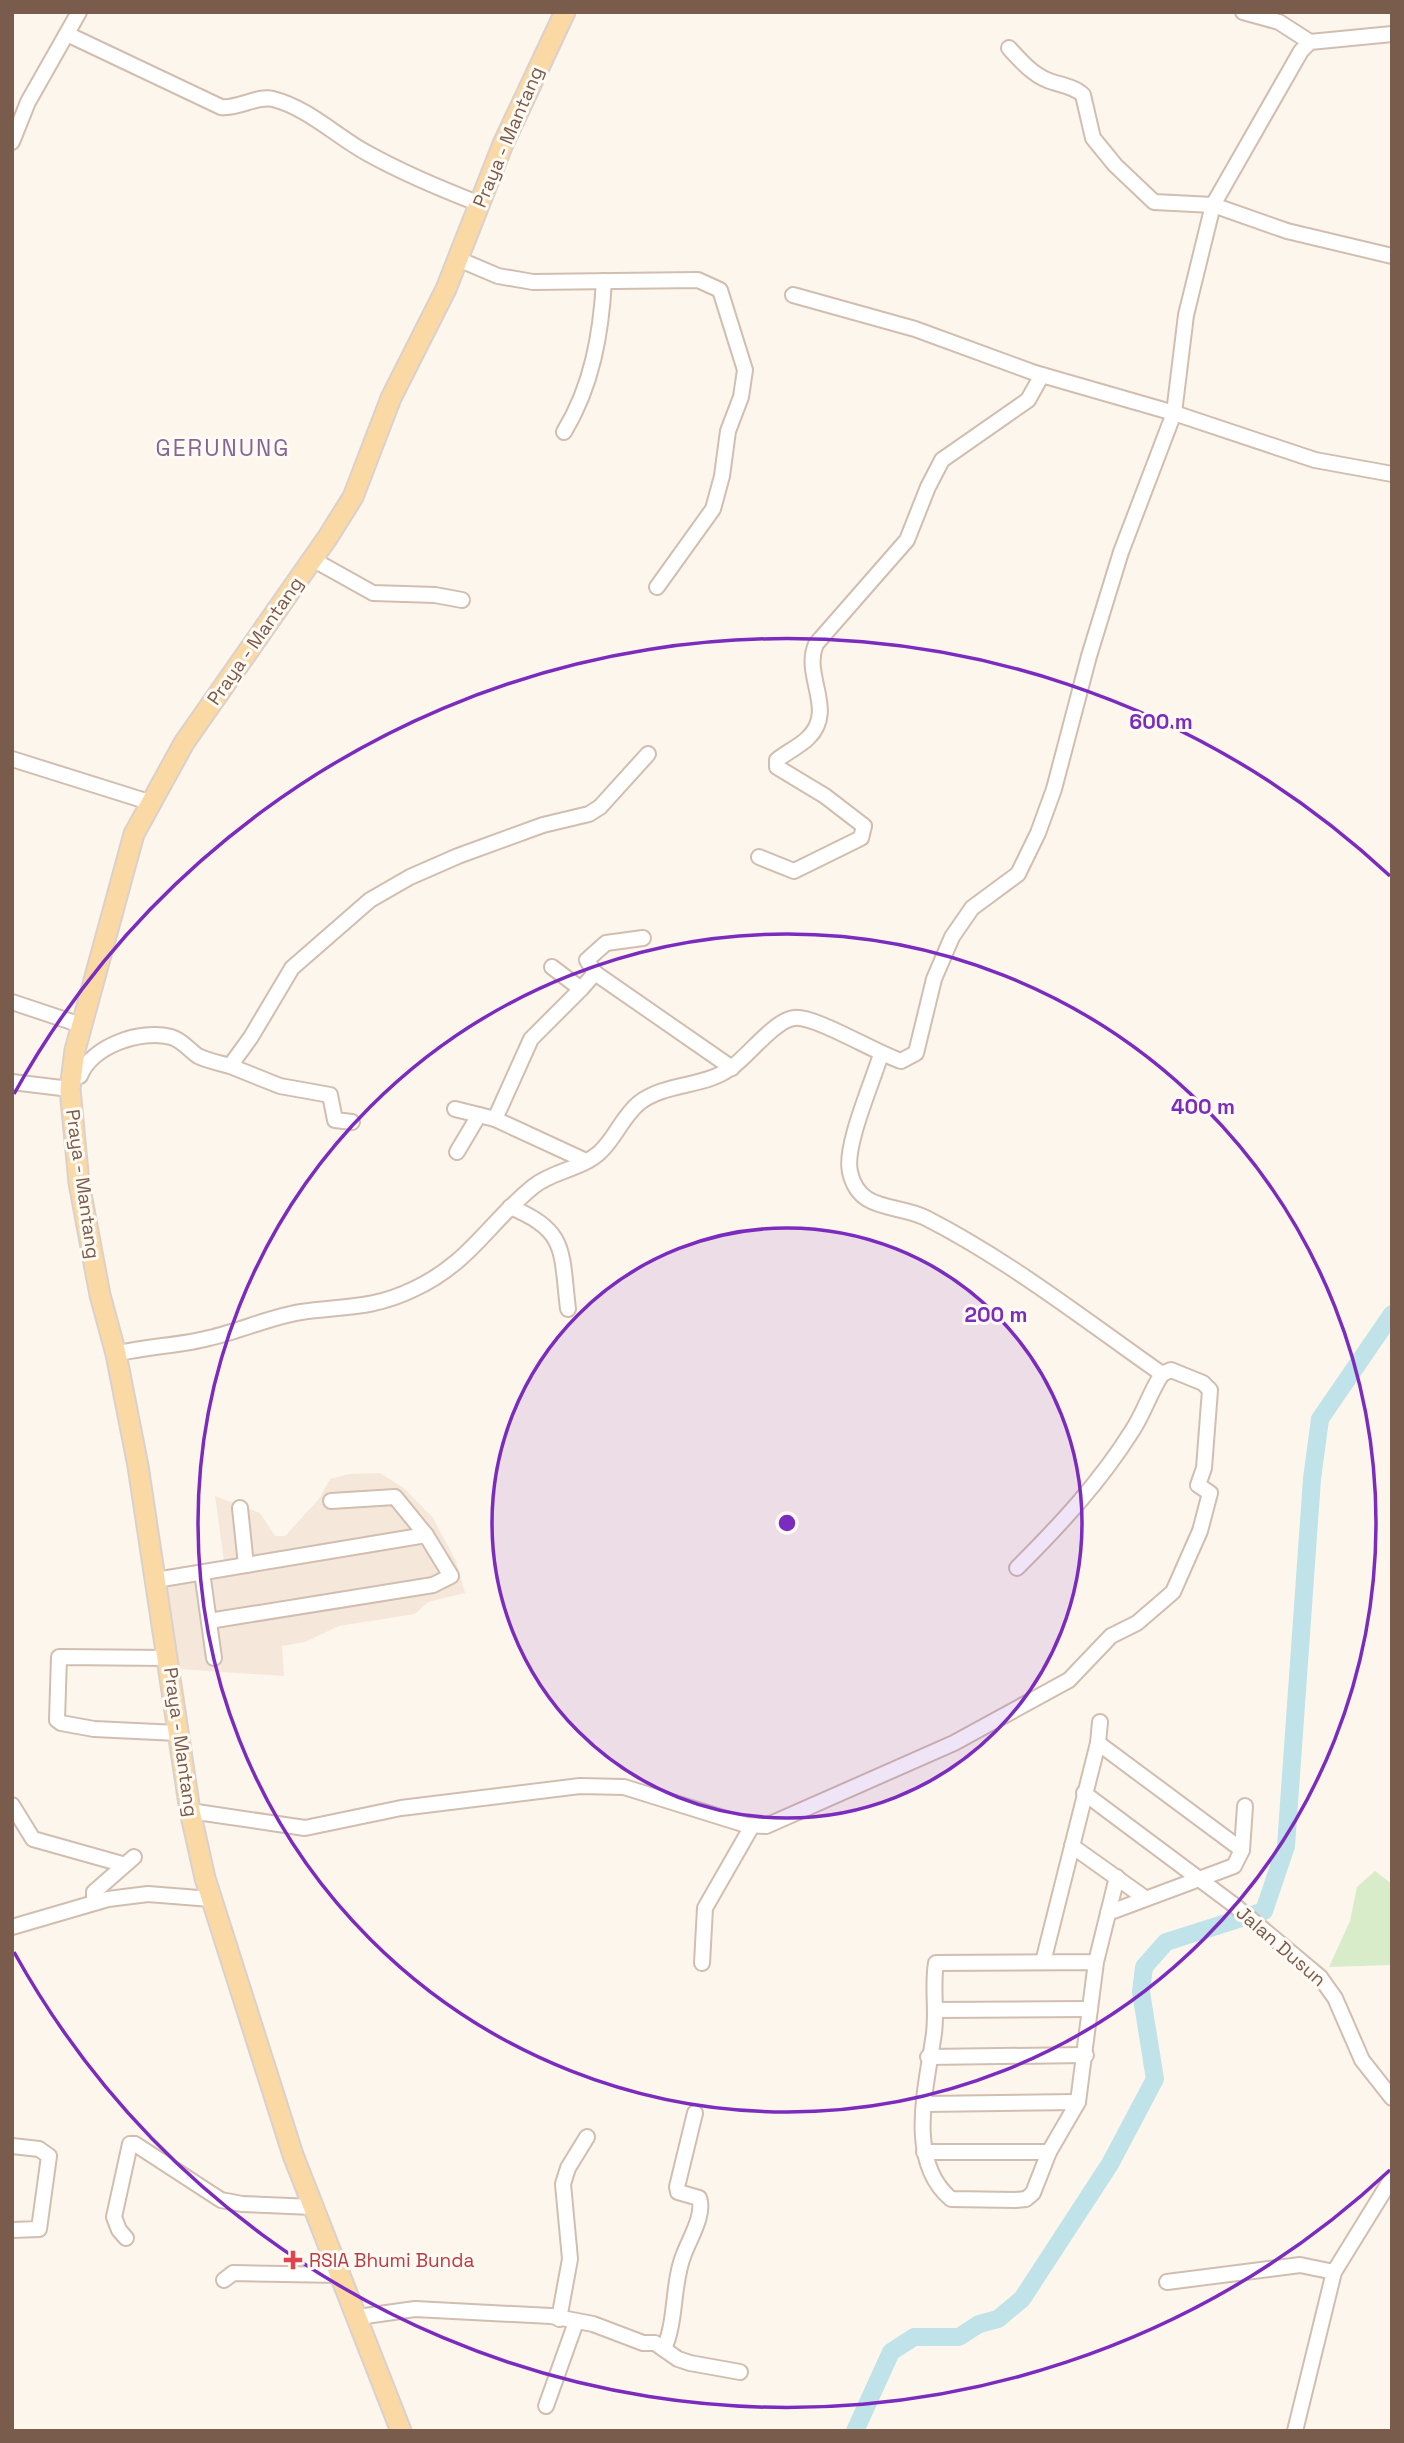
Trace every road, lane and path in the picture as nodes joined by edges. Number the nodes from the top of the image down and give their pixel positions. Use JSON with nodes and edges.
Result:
{"nodes":[{"id":1,"x":79,"y":12,"type":"edge"},
{"id":2,"x":565,"y":12,"type":"edge"},
{"id":3,"x":1243,"y":12,"type":"edge"},
{"id":4,"x":67,"y":34,"type":"junction"},
{"id":5,"x":1392,"y":34,"type":"edge"},
{"id":6,"x":1310,"y":42,"type":"junction"},
{"id":7,"x":1009,"y":48,"type":"dead end"},
{"id":8,"x":12,"y":142,"type":"edge"},
{"id":9,"x":480,"y":204,"type":"junction"},
{"id":10,"x":1213,"y":205,"type":"junction"},
{"id":11,"x":1392,"y":256,"type":"edge"},
{"id":12,"x":458,"y":259,"type":"junction"},
{"id":13,"x":604,"y":281,"type":"junction"},
{"id":14,"x":793,"y":295,"type":"dead end"},
{"id":15,"x":1042,"y":375,"type":"junction"},
{"id":16,"x":1174,"y":413,"type":"junction"},
{"id":17,"x":564,"y":432,"type":"dead end"},
{"id":18,"x":1392,"y":474,"type":"edge"},
{"id":19,"x":312,"y":559,"type":"junction"},
{"id":20,"x":657,"y":587,"type":"dead end"},
{"id":21,"x":461,"y":600,"type":"dead end"},
{"id":22,"x":648,"y":754,"type":"dead end"},
{"id":23,"x":12,"y":759,"type":"edge"},
{"id":24,"x":149,"y":802,"type":"junction"},
{"id":25,"x":759,"y":857,"type":"dead end"},
{"id":26,"x":643,"y":939,"type":"dead end"},
{"id":27,"x":552,"y":967,"type":"dead end"},
{"id":28,"x":595,"y":973,"type":"junction"},
{"id":29,"x":581,"y":989,"type":"junction"},
{"id":30,"x":12,"y":1002,"type":"edge"},
{"id":31,"x":81,"y":1025,"type":"junction"},
{"id":32,"x":881,"y":1055,"type":"junction"},
{"id":33,"x":230,"y":1066,"type":"junction"},
{"id":34,"x":732,"y":1068,"type":"junction"},
{"id":35,"x":12,"y":1082,"type":"edge"},
{"id":36,"x":70,"y":1083,"type":"junction"},
{"id":37,"x":455,"y":1109,"type":"dead end"},
{"id":38,"x":479,"y":1115,"type":"junction"},
{"id":39,"x":495,"y":1119,"type":"junction"},
{"id":40,"x":352,"y":1122,"type":"dead end"},
{"id":41,"x":457,"y":1152,"type":"dead end"},
{"id":42,"x":586,"y":1161,"type":"junction"},
{"id":43,"x":510,"y":1207,"type":"junction"},
{"id":44,"x":568,"y":1309,"type":"dead end"},
{"id":45,"x":116,"y":1354,"type":"junction"},
{"id":46,"x":1162,"y":1374,"type":"junction"},
{"id":47,"x":331,"y":1501,"type":"dead end"},
{"id":48,"x":240,"y":1508,"type":"dead end"},
{"id":49,"x":426,"y":1535,"type":"junction"},
{"id":50,"x":246,"y":1565,"type":"junction"},
{"id":51,"x":1017,"y":1568,"type":"dead end"},
{"id":52,"x":202,"y":1572,"type":"junction"},
{"id":53,"x":156,"y":1580,"type":"junction"},
{"id":54,"x":209,"y":1621,"type":"junction"},
{"id":55,"x":169,"y":1658,"type":"junction"},
{"id":56,"x":214,"y":1658,"type":"dead end"},
{"id":57,"x":1100,"y":1722,"type":"dead end"},
{"id":58,"x":178,"y":1733,"type":"junction"},
{"id":59,"x":1098,"y":1743,"type":"junction"},
{"id":60,"x":1084,"y":1793,"type":"junction"},
{"id":61,"x":12,"y":1805,"type":"edge"},
{"id":62,"x":1245,"y":1806,"type":"dead end"},
{"id":63,"x":190,"y":1811,"type":"junction"},
{"id":64,"x":752,"y":1826,"type":"junction"},
{"id":65,"x":1072,"y":1846,"type":"junction"},
{"id":66,"x":1242,"y":1850,"type":"junction"},
{"id":67,"x":1117,"y":1877,"type":"junction"},
{"id":68,"x":1196,"y":1879,"type":"junction"},
{"id":69,"x":1145,"y":1898,"type":"junction"},
{"id":70,"x":211,"y":1899,"type":"junction"},
{"id":71,"x":94,"y":1901,"type":"junction"},
{"id":72,"x":1108,"y":1913,"type":"junction"},
{"id":73,"x":12,"y":1927,"type":"edge"},
{"id":74,"x":1043,"y":1962,"type":"junction"},
{"id":75,"x":1096,"y":1962,"type":"junction"},
{"id":76,"x":702,"y":1963,"type":"dead end"},
{"id":77,"x":1090,"y":2009,"type":"junction"},
{"id":78,"x":935,"y":2010,"type":"junction"},
{"id":79,"x":1086,"y":2056,"type":"junction"},
{"id":80,"x":928,"y":2057,"type":"junction"},
{"id":81,"x":1392,"y":2098,"type":"edge"},
{"id":82,"x":1077,"y":2102,"type":"junction"},
{"id":83,"x":925,"y":2104,"type":"junction"},
{"id":84,"x":695,"y":2113,"type":"dead end"},
{"id":85,"x":587,"y":2137,"type":"dead end"},
{"id":86,"x":12,"y":2146,"type":"edge"},
{"id":87,"x":924,"y":2152,"type":"junction"},
{"id":88,"x":1049,"y":2152,"type":"junction"},
{"id":89,"x":1392,"y":2178,"type":"edge"},
{"id":90,"x":313,"y":2207,"type":"junction"},
{"id":91,"x":12,"y":2230,"type":"edge"},
{"id":92,"x":126,"y":2238,"type":"dead end"},
{"id":93,"x":1334,"y":2272,"type":"junction"},
{"id":94,"x":342,"y":2275,"type":"junction"},
{"id":95,"x":223,"y":2280,"type":"dead end"},
{"id":96,"x":1167,"y":2283,"type":"dead end"},
{"id":97,"x":358,"y":2317,"type":"junction"},
{"id":98,"x":559,"y":2319,"type":"junction"},
{"id":99,"x":576,"y":2322,"type":"junction"},
{"id":100,"x":664,"y":2349,"type":"junction"},
{"id":101,"x":740,"y":2372,"type":"dead end"},
{"id":102,"x":546,"y":2406,"type":"dead end"},
{"id":103,"x":401,"y":2431,"type":"edge"},
{"id":104,"x":1295,"y":2431,"type":"edge"}],
"edges":[{"from":1,"to":4,"type":"street"},
{"from":2,"to":9,"type":"main road","name":"Praya - Mantang"},
{"from":3,"to":6,"type":"street"},
{"from":4,"to":8,"type":"street"},
{"from":4,"to":9,"type":"street"},
{"from":5,"to":6,"type":"street"},
{"from":6,"to":10,"type":"street"},
{"from":7,"to":10,"type":"street"},
{"from":9,"to":12,"type":"main road","name":"Praya - Mantang"},
{"from":10,"to":11,"type":"street"},
{"from":10,"to":16,"type":"street"},
{"from":12,"to":13,"type":"street"},
{"from":12,"to":19,"type":"main road","name":"Praya - Mantang"},
{"from":13,"to":17,"type":"street"},
{"from":13,"to":20,"type":"street"},
{"from":14,"to":15,"type":"street"},
{"from":15,"to":16,"type":"street"},
{"from":15,"to":25,"type":"street"},
{"from":16,"to":18,"type":"street"},
{"from":16,"to":32,"type":"street"},
{"from":19,"to":21,"type":"street"},
{"from":19,"to":24,"type":"main road","name":"Praya - Mantang"},
{"from":22,"to":33,"type":"street"},
{"from":23,"to":24,"type":"street"},
{"from":24,"to":31,"type":"main road","name":"Praya - Mantang"},
{"from":26,"to":28,"type":"street"},
{"from":27,"to":29,"type":"street"},
{"from":28,"to":29,"type":"street"},
{"from":28,"to":34,"type":"street"},
{"from":29,"to":39,"type":"street"},
{"from":30,"to":31,"type":"street"},
{"from":31,"to":36,"type":"main road","name":"Praya - Mantang"},
{"from":32,"to":34,"type":"street"},
{"from":32,"to":46,"type":"street"},
{"from":33,"to":36,"type":"street"},
{"from":33,"to":40,"type":"street"},
{"from":34,"to":42,"type":"street"},
{"from":35,"to":36,"type":"street"},
{"from":36,"to":45,"type":"main road","name":"Praya - Mantang"},
{"from":37,"to":38,"type":"street"},
{"from":38,"to":39,"type":"street"},
{"from":38,"to":41,"type":"street"},
{"from":39,"to":42,"type":"street"},
{"from":42,"to":43,"type":"street"},
{"from":43,"to":44,"type":"street"},
{"from":43,"to":45,"type":"street"},
{"from":45,"to":53,"type":"main road","name":"Praya - Mantang"},
{"from":46,"to":51,"type":"street"},
{"from":46,"to":64,"type":"street"},
{"from":47,"to":49,"type":"street"},
{"from":48,"to":50,"type":"street"},
{"from":49,"to":50,"type":"street"},
{"from":49,"to":54,"type":"street"},
{"from":50,"to":52,"type":"street"},
{"from":52,"to":53,"type":"street"},
{"from":52,"to":54,"type":"street"},
{"from":53,"to":55,"type":"main road","name":"Praya - Mantang"},
{"from":54,"to":56,"type":"street"},
{"from":55,"to":58,"type":"main road","name":"Praya - Mantang"},
{"from":55,"to":58,"type":"street"},
{"from":57,"to":59,"type":"street"},
{"from":58,"to":63,"type":"main road","name":"Praya - Mantang"},
{"from":59,"to":60,"type":"street"},
{"from":59,"to":66,"type":"street"},
{"from":60,"to":65,"type":"street"},
{"from":60,"to":68,"type":"street","name":"Jalan Dusun"},
{"from":61,"to":71,"type":"street"},
{"from":62,"to":66,"type":"street"},
{"from":63,"to":64,"type":"street"},
{"from":63,"to":70,"type":"main road","name":"Praya - Mantang"},
{"from":64,"to":76,"type":"street"},
{"from":65,"to":67,"type":"street"},
{"from":65,"to":74,"type":"street"},
{"from":66,"to":68,"type":"street"},
{"from":67,"to":69,"type":"street"},
{"from":67,"to":72,"type":"street"},
{"from":68,"to":69,"type":"street"},
{"from":68,"to":81,"type":"street","name":"Jalan Dusun"},
{"from":69,"to":72,"type":"street"},
{"from":70,"to":71,"type":"street"},
{"from":70,"to":90,"type":"main road","name":"Praya - Mantang"},
{"from":71,"to":73,"type":"street"},
{"from":72,"to":75,"type":"street"},
{"from":74,"to":75,"type":"street"},
{"from":74,"to":78,"type":"street"},
{"from":75,"to":77,"type":"street"},
{"from":77,"to":78,"type":"street"},
{"from":77,"to":79,"type":"street"},
{"from":78,"to":80,"type":"street"},
{"from":79,"to":80,"type":"street"},
{"from":79,"to":82,"type":"street"},
{"from":80,"to":83,"type":"street"},
{"from":82,"to":83,"type":"street"},
{"from":82,"to":88,"type":"street"},
{"from":83,"to":87,"type":"street"},
{"from":84,"to":100,"type":"street"},
{"from":85,"to":98,"type":"street"},
{"from":86,"to":91,"type":"street"},
{"from":87,"to":88,"type":"street"},
{"from":87,"to":88,"type":"street"},
{"from":89,"to":93,"type":"street"},
{"from":90,"to":92,"type":"street"},
{"from":90,"to":94,"type":"main road","name":"Praya - Mantang"},
{"from":93,"to":96,"type":"street"},
{"from":93,"to":104,"type":"street"},
{"from":94,"to":95,"type":"street"},
{"from":94,"to":97,"type":"main road","name":"Praya - Mantang"},
{"from":97,"to":98,"type":"street"},
{"from":97,"to":103,"type":"main road","name":"Praya - Mantang"},
{"from":98,"to":99,"type":"street"},
{"from":99,"to":100,"type":"street"},
{"from":99,"to":102,"type":"street"},
{"from":100,"to":101,"type":"street"}]}
